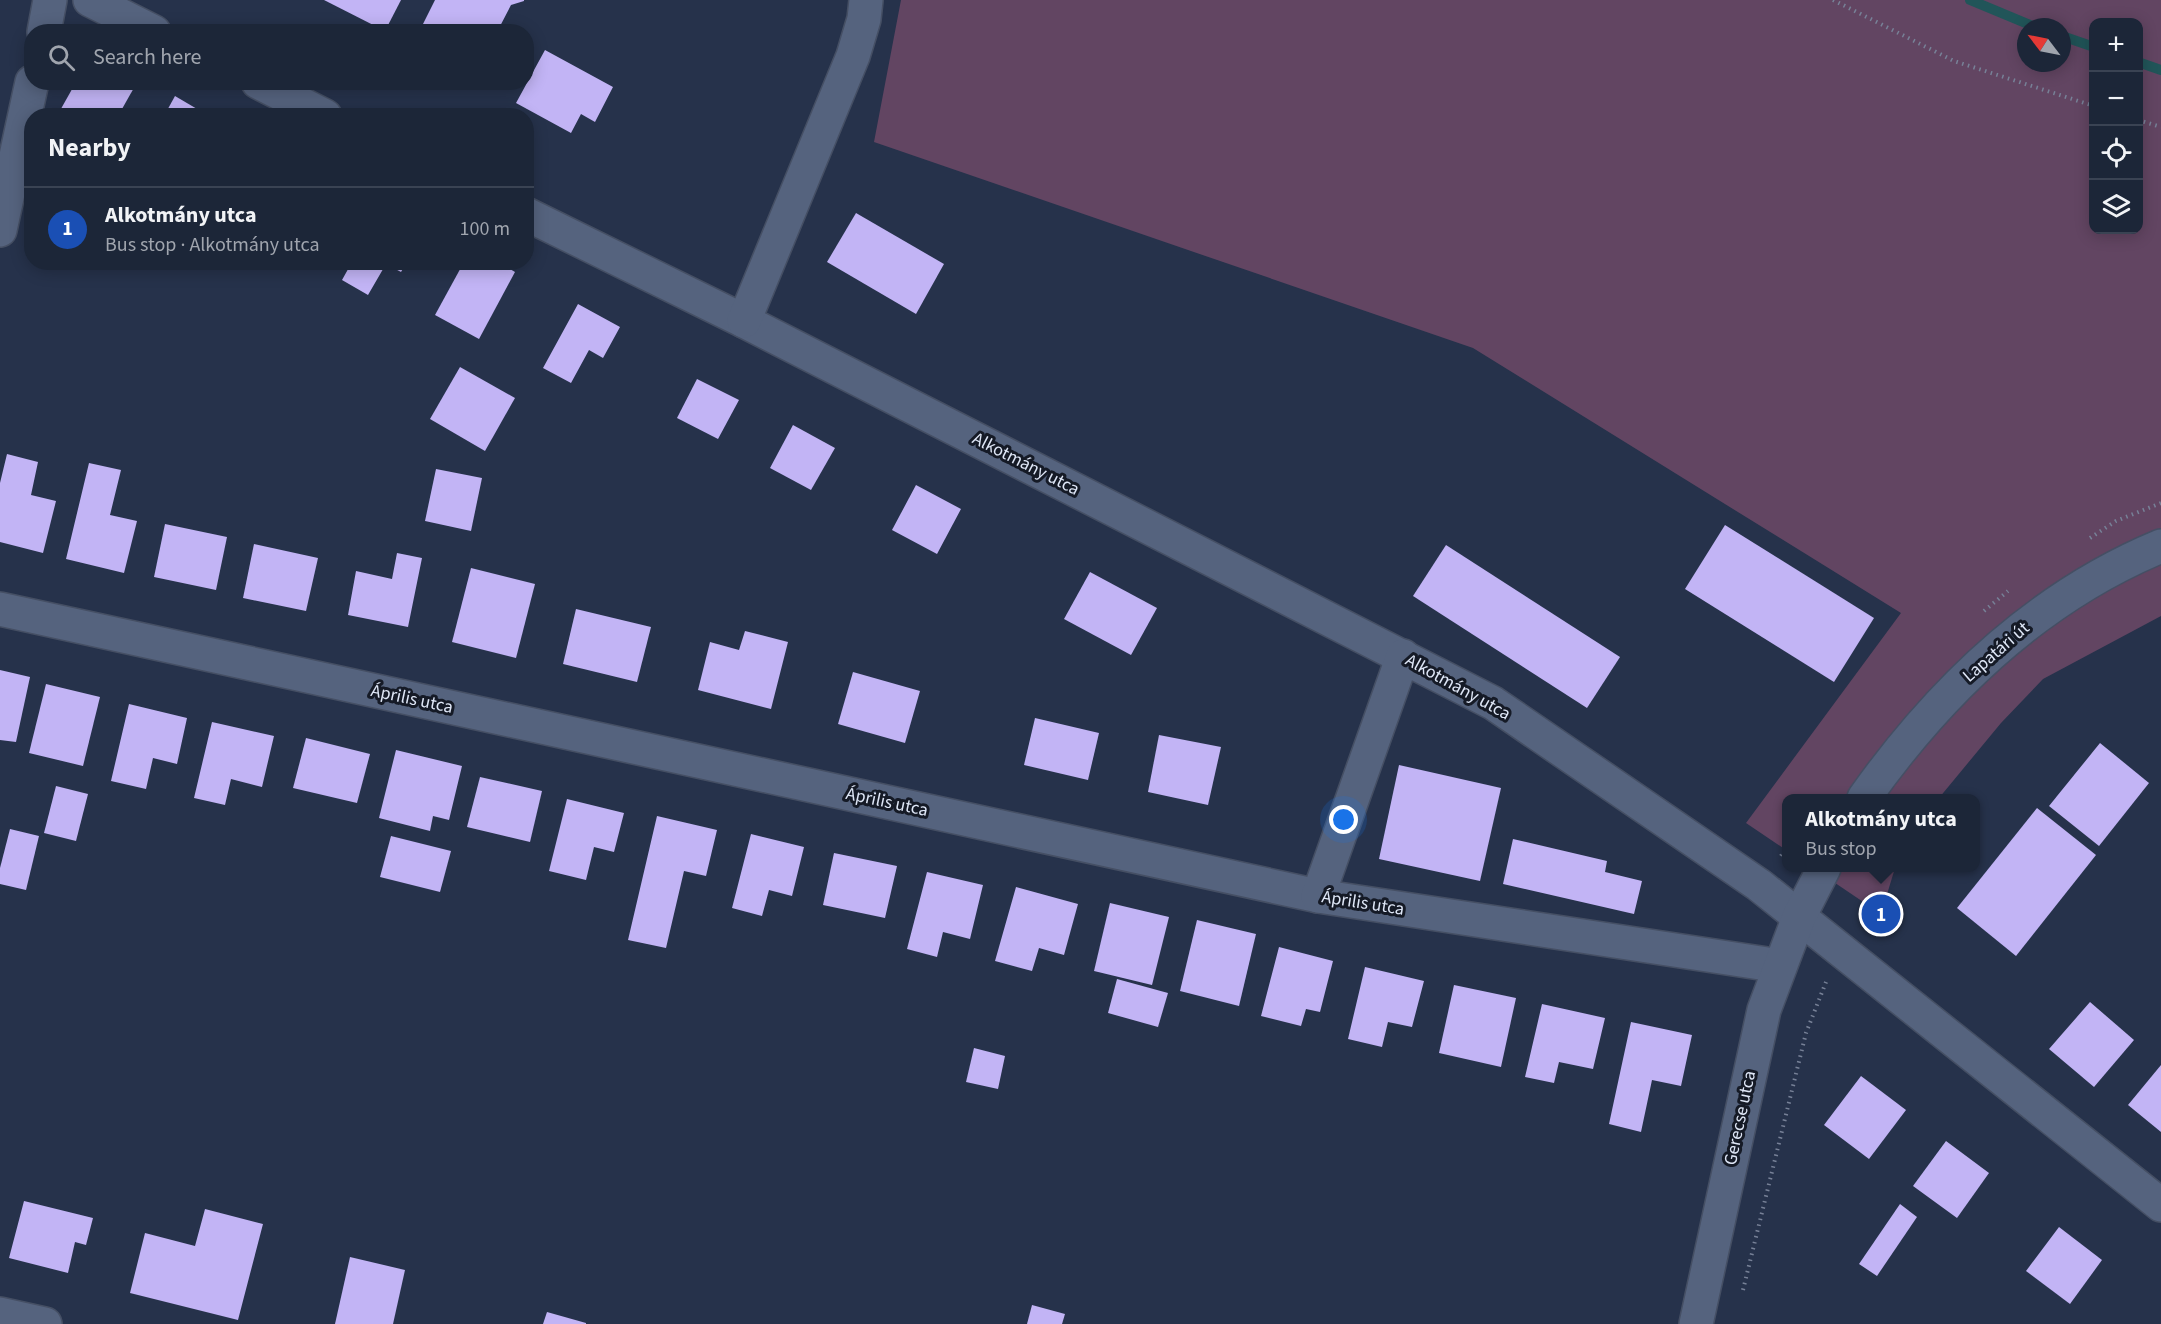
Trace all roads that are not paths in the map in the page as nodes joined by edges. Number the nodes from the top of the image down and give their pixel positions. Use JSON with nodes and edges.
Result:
{"nodes":[{"id":1,"x":50,"y":0,"type":"edge"},
{"id":2,"x":90,"y":0,"type":"edge"},
{"id":3,"x":866,"y":0,"type":"edge"},
{"id":4,"x":46,"y":24,"type":"edge"},
{"id":5,"x":138,"y":24,"type":"edge"},
{"id":6,"x":30,"y":90,"type":"edge"},
{"id":7,"x":274,"y":90,"type":"edge"},
{"id":8,"x":26,"y":108,"type":"edge"},
{"id":9,"x":309,"y":108,"type":"edge"},
{"id":10,"x":24,"y":119,"type":"edge"},
{"id":11,"x":534,"y":218,"type":"edge"},
{"id":12,"x":0,"y":230,"type":"edge"},
{"id":13,"x":744,"y":321,"type":"junction"},
{"id":14,"x":2161,"y":546,"type":"edge"},
{"id":15,"x":0,"y":609,"type":"edge"},
{"id":16,"x":1403,"y":656,"type":"junction"},
{"id":17,"x":1867,"y":794,"type":"edge"},
{"id":18,"x":1822,"y":872,"type":"edge"},
{"id":19,"x":1318,"y":896,"type":"junction"},
{"id":20,"x":1799,"y":917,"type":"junction"},
{"id":21,"x":1780,"y":966,"type":"junction"},
{"id":22,"x":2161,"y":1205,"type":"edge"},
{"id":23,"x":0,"y":1314,"type":"edge"},
{"id":24,"x":45,"y":1324,"type":"edge"},
{"id":25,"x":1696,"y":1324,"type":"edge"}],
"edges":[{"from":1,"to":4,"type":"street"},
{"from":2,"to":5,"type":"street"},
{"from":3,"to":13,"type":"street"},
{"from":6,"to":8,"type":"street"},
{"from":7,"to":9,"type":"street"},
{"from":10,"to":12,"type":"street"},
{"from":11,"to":13,"type":"street","name":"Alkotmány utca"},
{"from":13,"to":16,"type":"street","name":"Alkotmány utca"},
{"from":14,"to":17,"type":"street","name":"Lapatári út"},
{"from":15,"to":19,"type":"street","name":"Április utca"},
{"from":16,"to":19,"type":"street"},
{"from":16,"to":20,"type":"street","name":"Alkotmány utca"},
{"from":18,"to":20,"type":"street"},
{"from":19,"to":21,"type":"street","name":"Április utca"},
{"from":20,"to":21,"type":"street","name":"Gerecse utca"},
{"from":20,"to":22,"type":"street","name":"Alkotmány utca"},
{"from":21,"to":25,"type":"street","name":"Gerecse utca"},
{"from":23,"to":24,"type":"street"}]}
